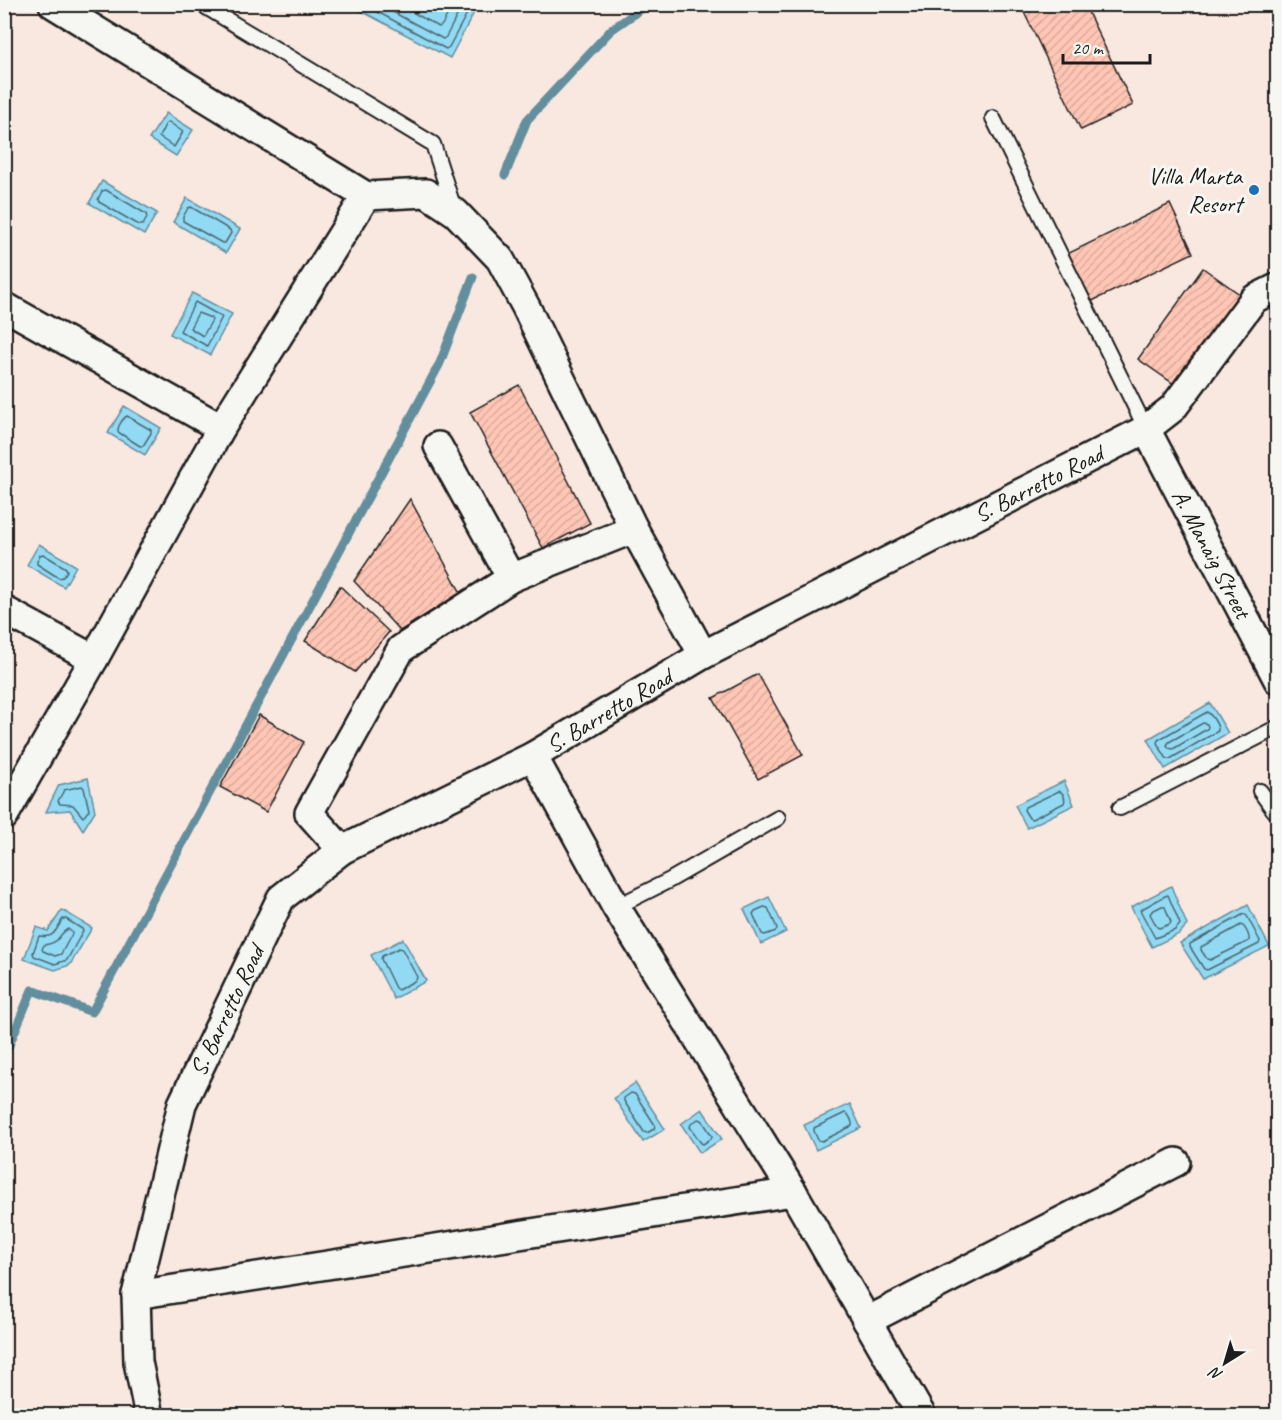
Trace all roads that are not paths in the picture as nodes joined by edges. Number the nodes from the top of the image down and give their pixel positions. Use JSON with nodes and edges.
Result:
{"nodes":[{"id":1,"x":53,"y":4,"type":"edge"},
{"id":2,"x":201,"y":4,"type":"edge"},
{"id":3,"x":993,"y":118,"type":"dead end"},
{"id":4,"x":366,"y":196,"type":"junction"},
{"id":5,"x":456,"y":213,"type":"junction"},
{"id":6,"x":1278,"y":287,"type":"edge"},
{"id":7,"x":4,"y":306,"type":"edge"},
{"id":8,"x":221,"y":428,"type":"junction"},
{"id":9,"x":1146,"y":429,"type":"junction"},
{"id":10,"x":438,"y":446,"type":"dead end"},
{"id":11,"x":634,"y":529,"type":"junction"},
{"id":12,"x":511,"y":578,"type":"junction"},
{"id":13,"x":4,"y":610,"type":"edge"},
{"id":14,"x":703,"y":656,"type":"junction"},
{"id":15,"x":94,"y":659,"type":"junction"},
{"id":16,"x":1278,"y":680,"type":"edge"},
{"id":17,"x":1278,"y":727,"type":"edge"},
{"id":18,"x":533,"y":756,"type":"junction"},
{"id":19,"x":1260,"y":791,"type":"dead end"},
{"id":20,"x":1120,"y":808,"type":"dead end"},
{"id":21,"x":4,"y":816,"type":"edge"},
{"id":22,"x":1278,"y":816,"type":"edge"},
{"id":23,"x":778,"y":818,"type":"dead end"},
{"id":24,"x":342,"y":850,"type":"junction"},
{"id":25,"x":616,"y":907,"type":"junction"},
{"id":26,"x":1176,"y":1162,"type":"dead end"},
{"id":27,"x":793,"y":1192,"type":"junction"},
{"id":28,"x":135,"y":1294,"type":"junction"},
{"id":29,"x":867,"y":1321,"type":"junction"},
{"id":30,"x":149,"y":1416,"type":"edge"},
{"id":31,"x":922,"y":1416,"type":"edge"}],
"edges":[{"from":1,"to":4,"type":"street"},
{"from":2,"to":5,"type":"lane"},
{"from":3,"to":9,"type":"lane"},
{"from":4,"to":5,"type":"street"},
{"from":4,"to":8,"type":"street"},
{"from":5,"to":11,"type":"street"},
{"from":6,"to":9,"type":"street","name":"S. Barretto Road"},
{"from":7,"to":8,"type":"street"},
{"from":8,"to":15,"type":"street"},
{"from":9,"to":14,"type":"street","name":"S. Barretto Road"},
{"from":9,"to":16,"type":"street","name":"A. Manaig Street"},
{"from":10,"to":12,"type":"street"},
{"from":11,"to":12,"type":"street"},
{"from":11,"to":14,"type":"street"},
{"from":12,"to":24,"type":"street"},
{"from":13,"to":15,"type":"street"},
{"from":14,"to":18,"type":"street","name":"S. Barretto Road"},
{"from":15,"to":21,"type":"street"},
{"from":17,"to":20,"type":"lane"},
{"from":18,"to":24,"type":"street","name":"S. Barretto Road"},
{"from":18,"to":25,"type":"street"},
{"from":19,"to":22,"type":"lane"},
{"from":23,"to":25,"type":"lane"},
{"from":24,"to":28,"type":"street","name":"S. Barretto Road"},
{"from":25,"to":27,"type":"street"},
{"from":26,"to":29,"type":"street"},
{"from":27,"to":28,"type":"street"},
{"from":27,"to":29,"type":"street"},
{"from":28,"to":30,"type":"street","name":"S. Barretto Road"},
{"from":29,"to":31,"type":"street"}]}
